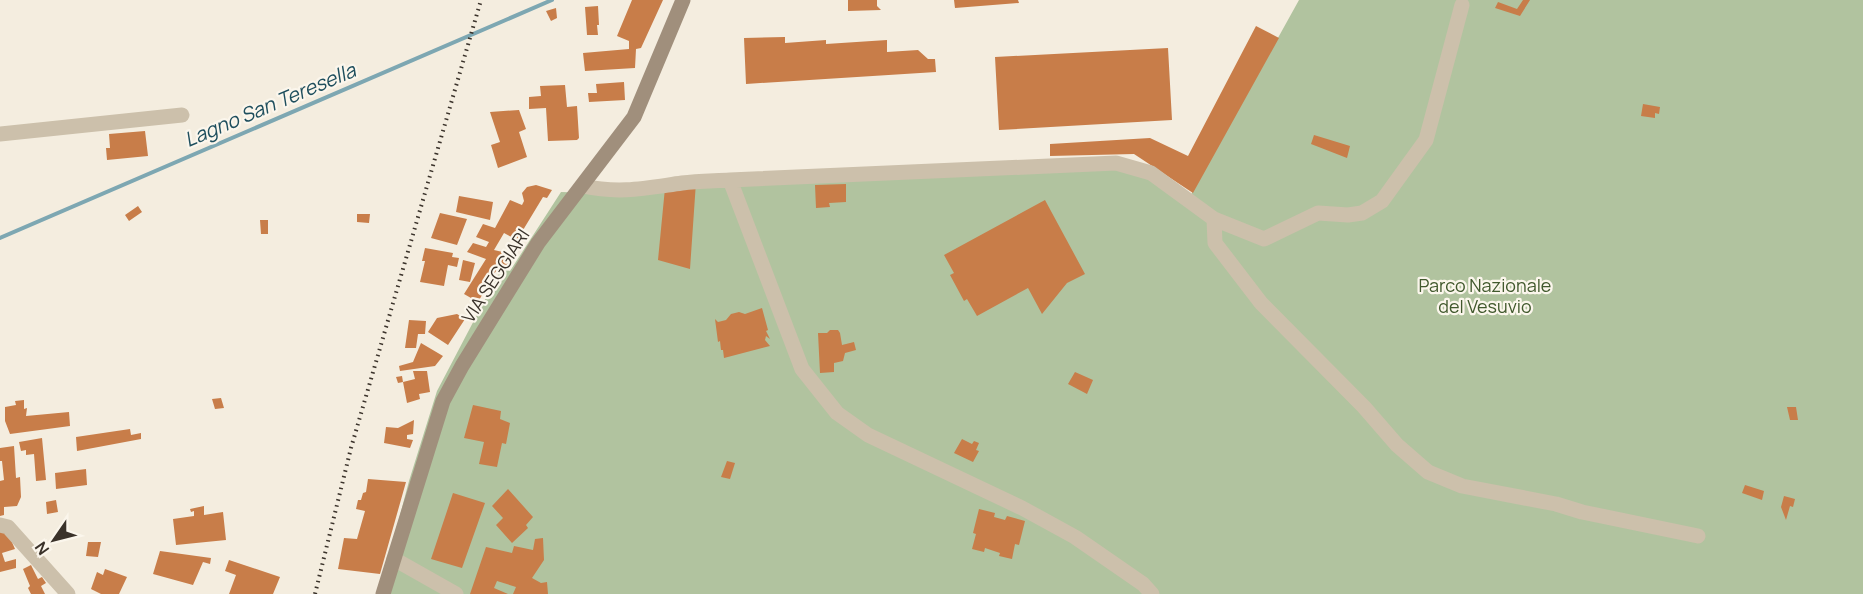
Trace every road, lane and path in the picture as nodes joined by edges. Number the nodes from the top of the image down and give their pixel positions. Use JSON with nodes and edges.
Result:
{"nodes":[{"id":1,"x":683,"y":0,"type":"edge"},
{"id":2,"x":1462,"y":4,"type":"dead end"},
{"id":3,"x":182,"y":115,"type":"dead end"},
{"id":4,"x":0,"y":134,"type":"edge"},
{"id":5,"x":730,"y":180,"type":"junction"},
{"id":6,"x":584,"y":186,"type":"junction"},
{"id":7,"x":1214,"y":219,"type":"junction"},
{"id":8,"x":0,"y":525,"type":"edge"},
{"id":9,"x":1698,"y":536,"type":"dead end"},
{"id":10,"x":394,"y":559,"type":"junction"},
{"id":11,"x":68,"y":594,"type":"edge"},
{"id":12,"x":383,"y":594,"type":"edge"},
{"id":13,"x":456,"y":594,"type":"edge"},
{"id":14,"x":1152,"y":594,"type":"edge"}],
"edges":[{"from":1,"to":6,"type":"main road","name":"VIA SEGGIARI"},
{"from":2,"to":7,"type":"street"},
{"from":3,"to":4,"type":"street"},
{"from":5,"to":6,"type":"street"},
{"from":5,"to":7,"type":"street"},
{"from":5,"to":14,"type":"street"},
{"from":6,"to":10,"type":"main road","name":"VIA SEGGIARI"},
{"from":7,"to":9,"type":"street"},
{"from":8,"to":11,"type":"street"},
{"from":10,"to":12,"type":"main road","name":"VIA SEGGIARI"},
{"from":10,"to":13,"type":"street"}]}
